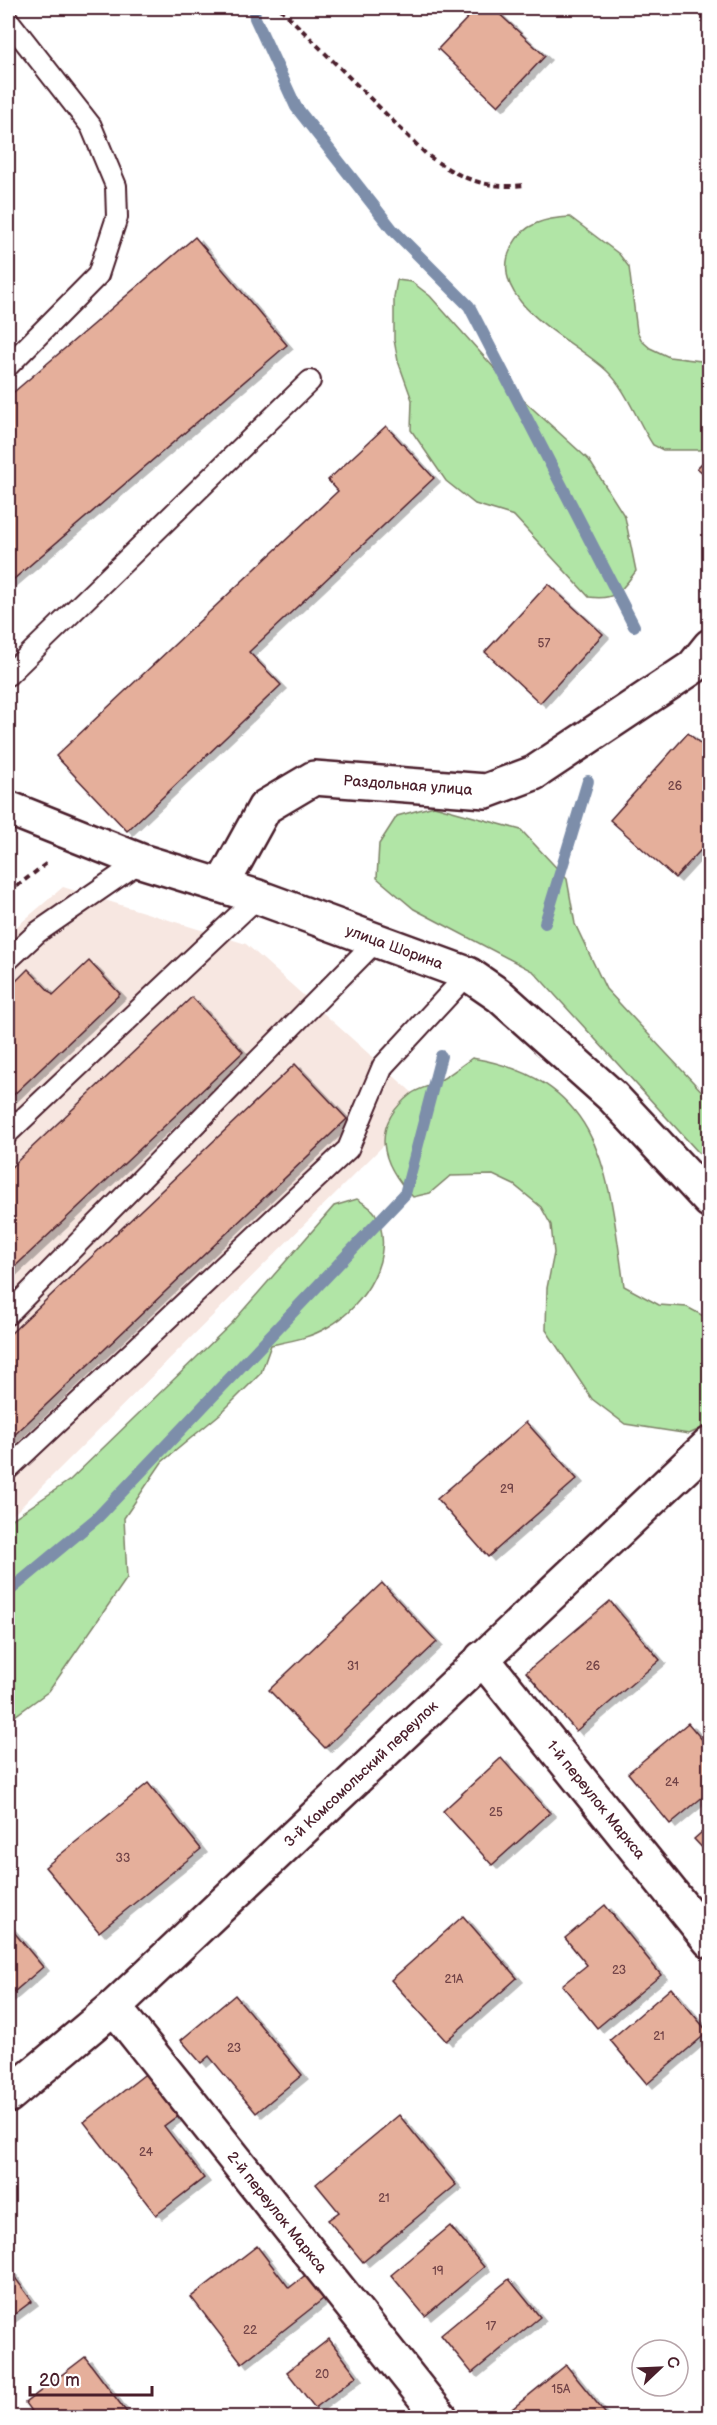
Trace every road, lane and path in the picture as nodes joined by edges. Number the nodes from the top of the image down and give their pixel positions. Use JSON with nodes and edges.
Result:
{"nodes":[{"id":1,"x":280,"y":8,"type":"edge"},
{"id":2,"x":8,"y":20,"type":"edge"},
{"id":3,"x":524,"y":185,"type":"dead end"},
{"id":4,"x":8,"y":366,"type":"edge"},
{"id":5,"x":310,"y":381,"type":"dead end"},
{"id":6,"x":710,"y":646,"type":"edge"},
{"id":7,"x":8,"y":675,"type":"edge"},
{"id":8,"x":8,"y":808,"type":"edge"},
{"id":9,"x":141,"y":861,"type":"junction"},
{"id":10,"x":222,"y":885,"type":"junction"},
{"id":11,"x":258,"y":897,"type":"junction"},
{"id":12,"x":377,"y":940,"type":"junction"},
{"id":13,"x":8,"y":960,"type":"edge"},
{"id":14,"x":468,"y":974,"type":"junction"},
{"id":15,"x":8,"y":1133,"type":"edge"},
{"id":16,"x":710,"y":1201,"type":"edge"},
{"id":17,"x":8,"y":1314,"type":"edge"},
{"id":18,"x":710,"y":1444,"type":"edge"},
{"id":19,"x":8,"y":1470,"type":"edge"},
{"id":20,"x":482,"y":1658,"type":"junction"},
{"id":21,"x":710,"y":1941,"type":"edge"},
{"id":22,"x":114,"y":2007,"type":"junction"},
{"id":23,"x":8,"y":2096,"type":"edge"},
{"id":24,"x":441,"y":2418,"type":"edge"}],
"edges":[{"from":1,"to":3,"type":"path"},
{"from":2,"to":4,"type":"lane"},
{"from":5,"to":7,"type":"lane"},
{"from":6,"to":10,"type":"street","name":"Раздольная улица"},
{"from":8,"to":9,"type":"street","name":"улица Шорина"},
{"from":9,"to":10,"type":"street","name":"улица Шорина"},
{"from":9,"to":13,"type":"lane"},
{"from":10,"to":11,"type":"street","name":"улица Шорина"},
{"from":11,"to":12,"type":"street","name":"улица Шорина"},
{"from":11,"to":15,"type":"lane"},
{"from":12,"to":14,"type":"street","name":"улица Шорина"},
{"from":12,"to":17,"type":"lane"},
{"from":14,"to":16,"type":"street","name":"улица Шорина"},
{"from":14,"to":19,"type":"lane"},
{"from":18,"to":20,"type":"street","name":"3-й Комсомольский переулок"},
{"from":20,"to":21,"type":"street","name":"1-й переулок Маркса"},
{"from":20,"to":22,"type":"street","name":"3-й Комсомольский переулок"},
{"from":22,"to":23,"type":"street","name":"3-й Комсомольский переулок"},
{"from":22,"to":24,"type":"street","name":"2-й переулок Маркса"}]}
